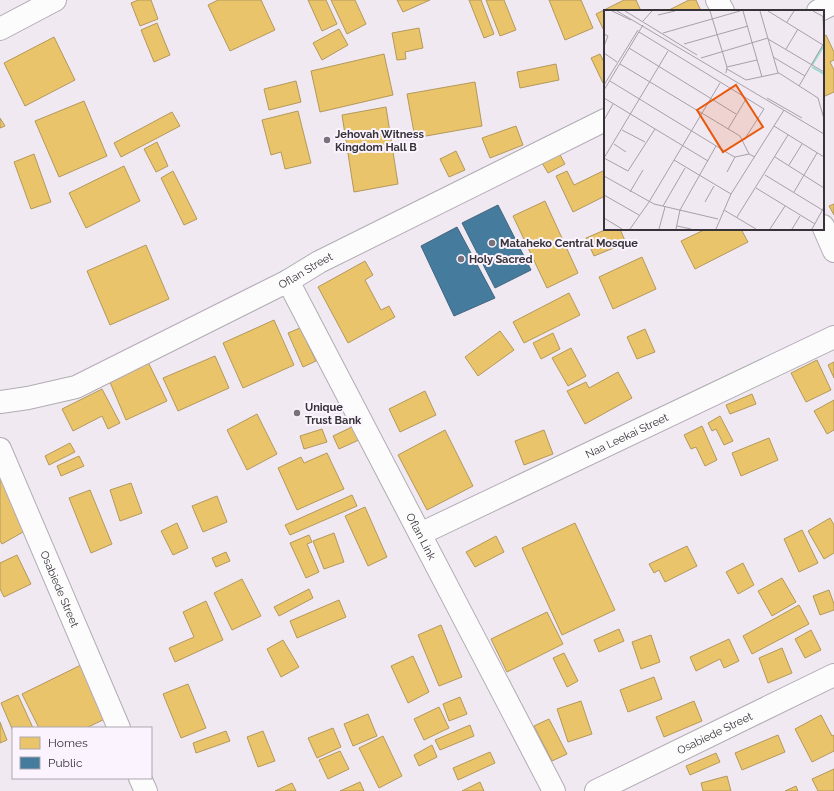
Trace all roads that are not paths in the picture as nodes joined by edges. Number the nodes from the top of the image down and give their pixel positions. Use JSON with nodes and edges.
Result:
{"nodes":[{"id":1,"x":55,"y":0,"type":"edge"},
{"id":2,"x":717,"y":0,"type":"edge"},
{"id":3,"x":834,"y":3,"type":"edge"},
{"id":4,"x":722,"y":10,"type":"edge"},
{"id":5,"x":820,"y":10,"type":"edge"},
{"id":6,"x":0,"y":29,"type":"edge"},
{"id":7,"x":604,"y":120,"type":"edge"},
{"id":8,"x":824,"y":228,"type":"edge"},
{"id":9,"x":834,"y":251,"type":"edge"},
{"id":10,"x":288,"y":281,"type":"junction"},
{"id":11,"x":834,"y":337,"type":"edge"},
{"id":12,"x":0,"y":402,"type":"edge"},
{"id":13,"x":0,"y":449,"type":"edge"},
{"id":14,"x":420,"y":534,"type":"junction"},
{"id":15,"x":834,"y":675,"type":"edge"},
{"id":16,"x":119,"y":727,"type":"edge"},
{"id":17,"x":140,"y":779,"type":"edge"},
{"id":18,"x":146,"y":791,"type":"edge"},
{"id":19,"x":554,"y":791,"type":"edge"},
{"id":20,"x":596,"y":791,"type":"edge"}],
"edges":[{"from":1,"to":6,"type":"street"},
{"from":2,"to":4,"type":"street"},
{"from":3,"to":5,"type":"street"},
{"from":7,"to":10,"type":"street","name":"Oflan Street"},
{"from":8,"to":9,"type":"street"},
{"from":10,"to":12,"type":"street","name":"Oflan Street"},
{"from":10,"to":14,"type":"street","name":"Oflan Link"},
{"from":11,"to":14,"type":"street","name":"Naa Leekai Street"},
{"from":13,"to":16,"type":"street","name":"Osabiede Street"},
{"from":14,"to":19,"type":"street","name":"Oflan Link"},
{"from":15,"to":20,"type":"street","name":"Osabiede Street"},
{"from":17,"to":18,"type":"street"}]}
